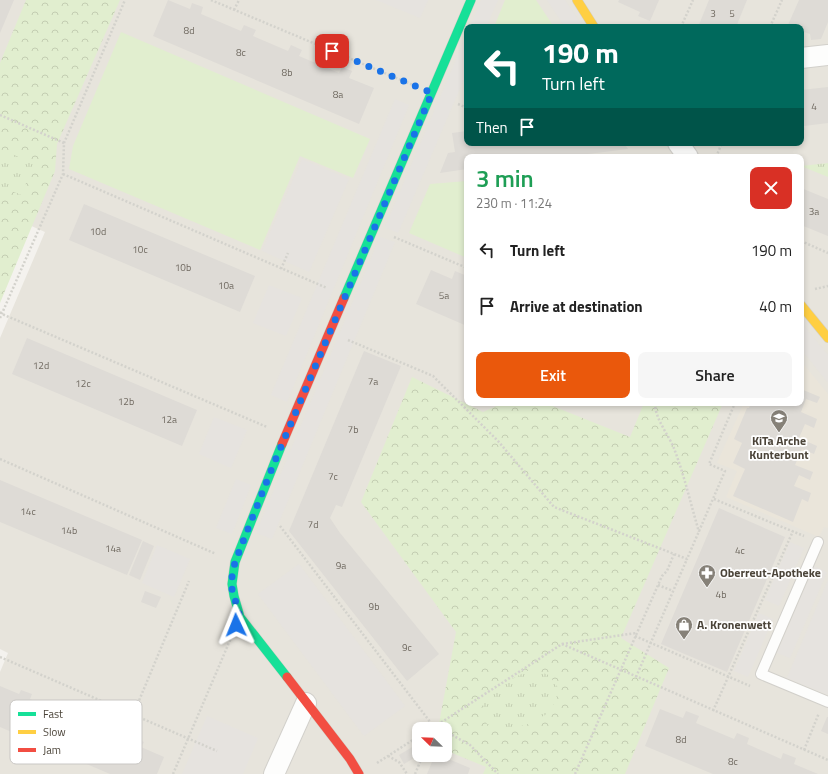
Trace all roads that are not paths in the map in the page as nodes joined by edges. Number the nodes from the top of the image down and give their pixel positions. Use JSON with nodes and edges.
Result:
{"nodes":[{"id":1,"x":471,"y":0,"type":"edge"},
{"id":2,"x":577,"y":0,"type":"edge"},
{"id":3,"x":592,"y":24,"type":"edge"},
{"id":4,"x":828,"y":55,"type":"edge"},
{"id":5,"x":804,"y":58,"type":"edge"},
{"id":6,"x":804,"y":309,"type":"edge"},
{"id":7,"x":828,"y":338,"type":"edge"},
{"id":8,"x":818,"y":542,"type":"road end"},
{"id":9,"x":826,"y":701,"type":"edge"},
{"id":10,"x":306,"y":703,"type":"junction"},
{"id":11,"x":274,"y":774,"type":"edge"},
{"id":12,"x":359,"y":774,"type":"edge"}],
"edges":[{"from":1,"to":10,"type":"street"},
{"from":2,"to":3,"type":"street"},
{"from":4,"to":5,"type":"street"},
{"from":6,"to":7,"type":"street"},
{"from":8,"to":9,"type":"lane"},
{"from":10,"to":11,"type":"street"},
{"from":10,"to":12,"type":"street"}]}
